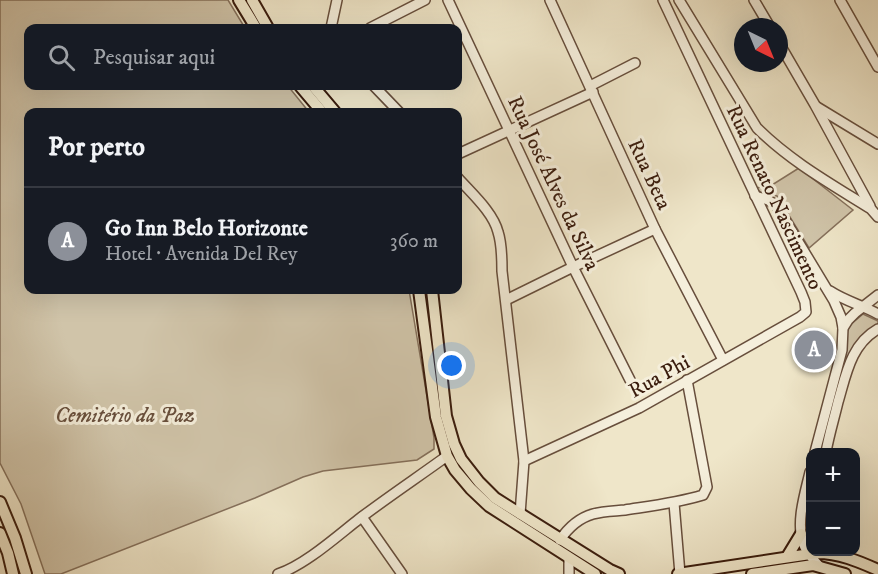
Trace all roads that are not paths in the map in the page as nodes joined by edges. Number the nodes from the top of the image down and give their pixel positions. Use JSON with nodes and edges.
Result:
{"nodes":[{"id":1,"x":239,"y":0,"type":"edge"},
{"id":2,"x":252,"y":0,"type":"edge"},
{"id":3,"x":337,"y":0,"type":"edge"},
{"id":4,"x":425,"y":0,"type":"edge"},
{"id":5,"x":448,"y":0,"type":"edge"},
{"id":6,"x":550,"y":0,"type":"edge"},
{"id":7,"x":663,"y":0,"type":"edge"},
{"id":8,"x":680,"y":0,"type":"edge"},
{"id":9,"x":754,"y":0,"type":"edge"},
{"id":10,"x":840,"y":0,"type":"edge"},
{"id":11,"x":765,"y":18,"type":"edge"},
{"id":12,"x":254,"y":24,"type":"edge"},
{"id":13,"x":266,"y":24,"type":"edge"},
{"id":14,"x":332,"y":24,"type":"edge"},
{"id":15,"x":378,"y":24,"type":"edge"},
{"id":16,"x":459,"y":24,"type":"edge"},
{"id":17,"x":462,"y":30,"type":"edge"},
{"id":18,"x":788,"y":58,"type":"edge"},
{"id":19,"x":635,"y":63,"type":"dead end"},
{"id":20,"x":878,"y":67,"type":"edge"},
{"id":21,"x":591,"y":89,"type":"junction"},
{"id":22,"x":303,"y":90,"type":"edge"},
{"id":23,"x":316,"y":90,"type":"edge"},
{"id":24,"x":379,"y":90,"type":"edge"},
{"id":25,"x":815,"y":105,"type":"junction"},
{"id":26,"x":318,"y":108,"type":"edge"},
{"id":27,"x":332,"y":108,"type":"edge"},
{"id":28,"x":395,"y":108,"type":"edge"},
{"id":29,"x":509,"y":130,"type":"junction"},
{"id":30,"x":878,"y":144,"type":"edge"},
{"id":31,"x":462,"y":152,"type":"edge"},
{"id":32,"x":462,"y":182,"type":"edge"},
{"id":33,"x":755,"y":196,"type":"junction"},
{"id":34,"x":871,"y":209,"type":"junction"},
{"id":35,"x":878,"y":217,"type":"edge"},
{"id":36,"x":655,"y":229,"type":"junction"},
{"id":37,"x":573,"y":267,"type":"junction"},
{"id":38,"x":828,"y":290,"type":"junction"},
{"id":39,"x":420,"y":294,"type":"edge"},
{"id":40,"x":432,"y":294,"type":"edge"},
{"id":41,"x":878,"y":295,"type":"edge"},
{"id":42,"x":506,"y":300,"type":"junction"},
{"id":43,"x":864,"y":306,"type":"junction"},
{"id":44,"x":878,"y":311,"type":"edge"},
{"id":45,"x":806,"y":312,"type":"joint"},
{"id":46,"x":843,"y":328,"type":"junction"},
{"id":47,"x":878,"y":329,"type":"edge"},
{"id":48,"x":723,"y":360,"type":"junction"},
{"id":49,"x":630,"y":380,"type":"dead end"},
{"id":50,"x":687,"y":380,"type":"junction"},
{"id":51,"x":816,"y":448,"type":"edge"},
{"id":52,"x":827,"y":448,"type":"edge"},
{"id":53,"x":447,"y":456,"type":"junction"},
{"id":54,"x":524,"y":461,"type":"junction"},
{"id":55,"x":806,"y":492,"type":"edge"},
{"id":56,"x":0,"y":502,"type":"edge"},
{"id":57,"x":674,"y":503,"type":"junction"},
{"id":58,"x":520,"y":514,"type":"junction"},
{"id":59,"x":362,"y":517,"type":"junction"},
{"id":60,"x":0,"y":533,"type":"edge"},
{"id":61,"x":801,"y":534,"type":"junction"},
{"id":62,"x":560,"y":540,"type":"junction"},
{"id":63,"x":806,"y":549,"type":"edge"},
{"id":64,"x":806,"y":554,"type":"edge"},
{"id":65,"x":811,"y":556,"type":"edge"},
{"id":66,"x":842,"y":556,"type":"edge"},
{"id":67,"x":787,"y":557,"type":"junction"},
{"id":68,"x":569,"y":558,"type":"junction"},
{"id":69,"x":819,"y":566,"type":"junction"},
{"id":70,"x":878,"y":570,"type":"edge"},
{"id":71,"x":13,"y":574,"type":"edge"},
{"id":72,"x":26,"y":574,"type":"edge"},
{"id":73,"x":278,"y":574,"type":"edge"},
{"id":74,"x":402,"y":574,"type":"edge"},
{"id":75,"x":569,"y":574,"type":"edge"},
{"id":76,"x":595,"y":574,"type":"edge"},
{"id":77,"x":619,"y":574,"type":"edge"},
{"id":78,"x":679,"y":574,"type":"edge"},
{"id":79,"x":752,"y":574,"type":"edge"},
{"id":80,"x":845,"y":574,"type":"edge"}],
"edges":[{"from":1,"to":12,"type":"main road"},
{"from":2,"to":13,"type":"main road"},
{"from":3,"to":14,"type":"street"},
{"from":4,"to":15,"type":"street"},
{"from":5,"to":16,"type":"street","name":"Rua José Alves da Silva"},
{"from":6,"to":21,"type":"street","name":"Rua Beta"},
{"from":7,"to":33,"type":"street","name":"Rua Renato Nascimento"},
{"from":8,"to":34,"type":"street"},
{"from":9,"to":11,"type":"street"},
{"from":10,"to":20,"type":"street"},
{"from":17,"to":29,"type":"street","name":"Rua José Alves da Silva"},
{"from":18,"to":25,"type":"street"},
{"from":19,"to":21,"type":"street"},
{"from":21,"to":29,"type":"street"},
{"from":21,"to":36,"type":"street","name":"Rua Beta"},
{"from":22,"to":26,"type":"main road"},
{"from":23,"to":27,"type":"main road"},
{"from":24,"to":28,"type":"street"},
{"from":25,"to":30,"type":"street"},
{"from":25,"to":34,"type":"street"},
{"from":29,"to":31,"type":"street"},
{"from":29,"to":37,"type":"street","name":"Rua José Alves da Silva"},
{"from":32,"to":42,"type":"street"},
{"from":33,"to":38,"type":"street"},
{"from":33,"to":45,"type":"street","name":"Rua Renato Nascimento"},
{"from":34,"to":35,"type":"street"},
{"from":36,"to":37,"type":"street"},
{"from":36,"to":48,"type":"street","name":"Rua Beta"},
{"from":37,"to":42,"type":"street"},
{"from":37,"to":49,"type":"street","name":"Rua José Alves da Silva"},
{"from":38,"to":43,"type":"street"},
{"from":38,"to":46,"type":"street"},
{"from":39,"to":53,"type":"main road"},
{"from":40,"to":58,"type":"main road"},
{"from":41,"to":43,"type":"street"},
{"from":42,"to":54,"type":"street"},
{"from":43,"to":44,"type":"street"},
{"from":43,"to":46,"type":"street"},
{"from":45,"to":48,"type":"street","name":"Rua Phi"},
{"from":46,"to":51,"type":"street"},
{"from":47,"to":52,"type":"street"},
{"from":48,"to":50,"type":"street","name":"Rua Phi"},
{"from":50,"to":54,"type":"street","name":"Rua Phi"},
{"from":50,"to":57,"type":"street"},
{"from":53,"to":59,"type":"street"},
{"from":53,"to":68,"type":"main road"},
{"from":54,"to":58,"type":"street"},
{"from":55,"to":61,"type":"street"},
{"from":56,"to":72,"type":"main road"},
{"from":57,"to":62,"type":"street"},
{"from":57,"to":78,"type":"street"},
{"from":58,"to":62,"type":"main road"},
{"from":59,"to":73,"type":"street"},
{"from":59,"to":74,"type":"street"},
{"from":60,"to":71,"type":"main road"},
{"from":61,"to":63,"type":"street"},
{"from":61,"to":67,"type":"main road"},
{"from":62,"to":77,"type":"main road"},
{"from":64,"to":67,"type":"main road"},
{"from":65,"to":69,"type":"street"},
{"from":66,"to":70,"type":"main road"},
{"from":67,"to":78,"type":"main road"},
{"from":68,"to":75,"type":"street"},
{"from":68,"to":76,"type":"main road"},
{"from":69,"to":79,"type":"main road"},
{"from":69,"to":80,"type":"main road"}]}
